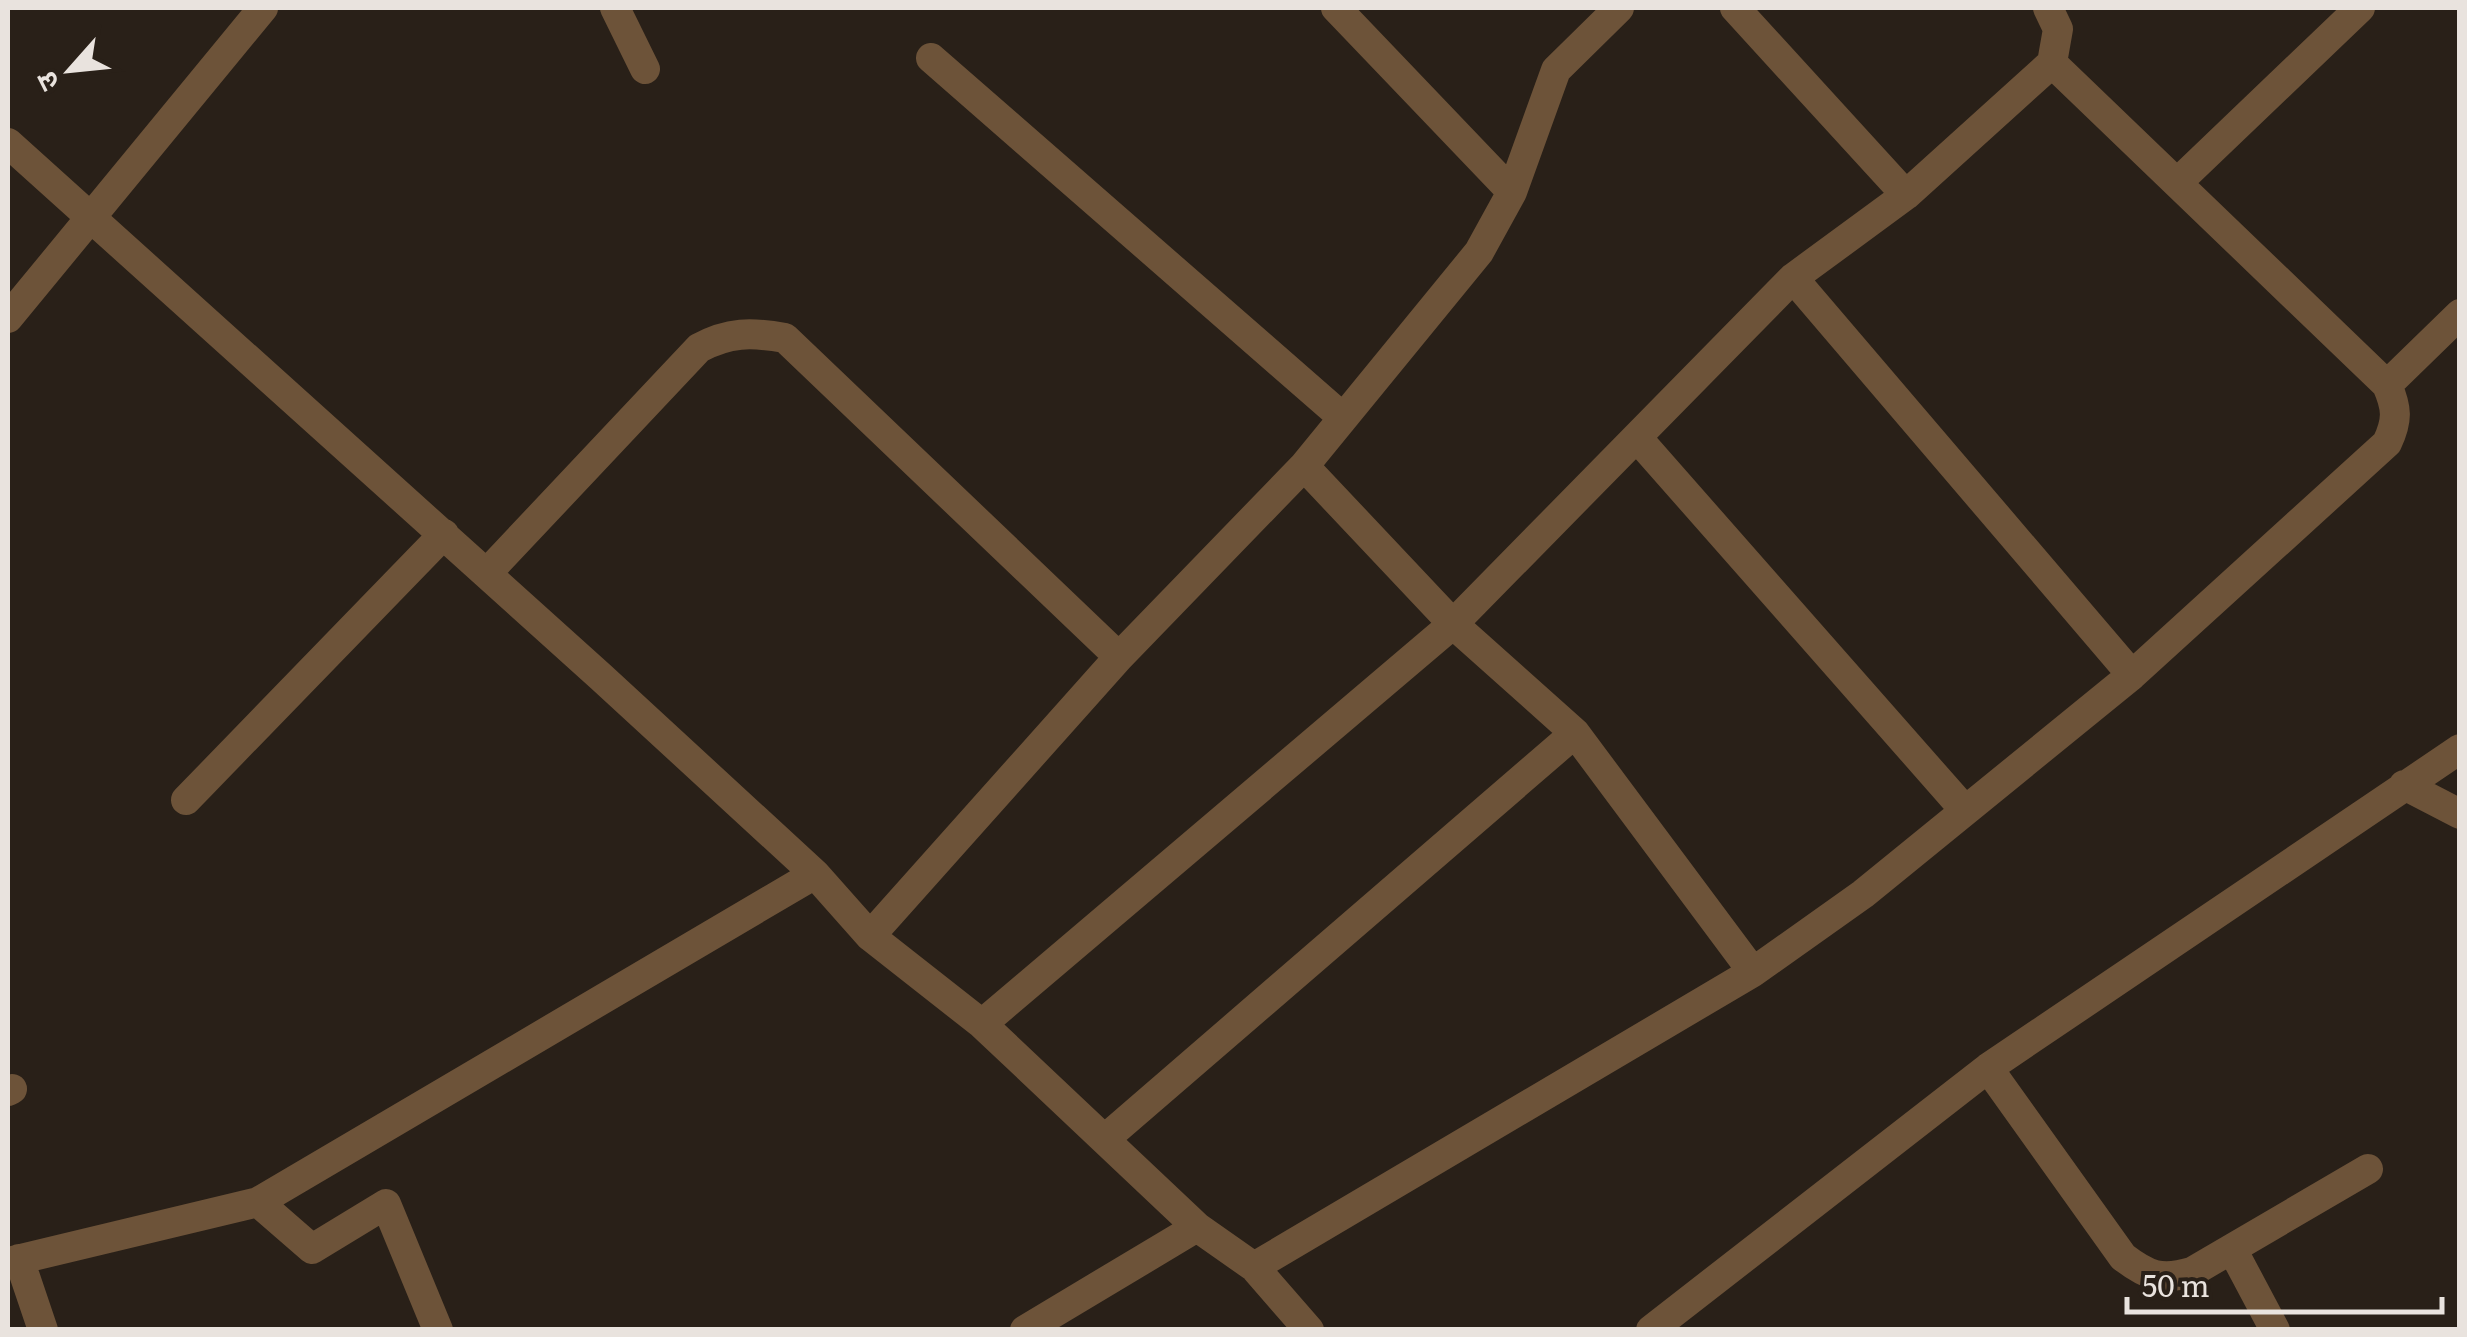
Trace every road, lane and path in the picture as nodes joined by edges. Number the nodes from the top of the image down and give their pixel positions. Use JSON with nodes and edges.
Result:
{"nodes":[{"id":1,"x":263,"y":8,"type":"edge"},
{"id":2,"x":615,"y":8,"type":"edge"},
{"id":3,"x":1336,"y":8,"type":"edge"},
{"id":4,"x":1620,"y":8,"type":"edge"},
{"id":5,"x":1736,"y":8,"type":"edge"},
{"id":6,"x":2048,"y":8,"type":"edge"},
{"id":7,"x":2355,"y":9,"type":"edge"},
{"id":8,"x":930,"y":58,"type":"dead end"},
{"id":9,"x":2052,"y":63,"type":"junction"},
{"id":10,"x":645,"y":69,"type":"dead end"},
{"id":11,"x":8,"y":144,"type":"edge"},
{"id":12,"x":2177,"y":182,"type":"junction"},
{"id":13,"x":1512,"y":192,"type":"junction"},
{"id":14,"x":1906,"y":194,"type":"junction"},
{"id":15,"x":94,"y":217,"type":"junction"},
{"id":16,"x":1793,"y":278,"type":"junction"},
{"id":17,"x":2460,"y":314,"type":"edge"},
{"id":18,"x":8,"y":318,"type":"edge"},
{"id":19,"x":2388,"y":385,"type":"junction"},
{"id":20,"x":1341,"y":416,"type":"junction"},
{"id":21,"x":1639,"y":440,"type":"junction"},
{"id":22,"x":1304,"y":466,"type":"junction"},
{"id":23,"x":444,"y":534,"type":"junction"},
{"id":24,"x":487,"y":574,"type":"junction"},
{"id":25,"x":1453,"y":624,"type":"junction"},
{"id":26,"x":1120,"y":658,"type":"junction"},
{"id":27,"x":2132,"y":675,"type":"junction"},
{"id":28,"x":1575,"y":733,"type":"junction"},
{"id":29,"x":2460,"y":749,"type":"edge"},
{"id":30,"x":2404,"y":785,"type":"junction"},
{"id":31,"x":186,"y":800,"type":"dead end"},
{"id":32,"x":1963,"y":808,"type":"junction"},
{"id":33,"x":2460,"y":814,"type":"edge"},
{"id":34,"x":815,"y":874,"type":"junction"},
{"id":35,"x":870,"y":936,"type":"junction"},
{"id":36,"x":1753,"y":972,"type":"junction"},
{"id":37,"x":982,"y":1024,"type":"junction"},
{"id":38,"x":1988,"y":1068,"type":"junction"},
{"id":39,"x":1106,"y":1138,"type":"junction"},
{"id":40,"x":2368,"y":1168,"type":"dead end"},
{"id":41,"x":258,"y":1202,"type":"junction"},
{"id":42,"x":1197,"y":1227,"type":"junction"},
{"id":43,"x":2232,"y":1249,"type":"junction"},
{"id":44,"x":13,"y":1260,"type":"edge"},
{"id":45,"x":1254,"y":1266,"type":"junction"},
{"id":46,"x":43,"y":1330,"type":"edge"},
{"id":47,"x":438,"y":1330,"type":"edge"},
{"id":48,"x":1025,"y":1330,"type":"edge"},
{"id":49,"x":1308,"y":1330,"type":"edge"},
{"id":50,"x":1651,"y":1330,"type":"edge"},
{"id":51,"x":2275,"y":1330,"type":"edge"}],
"edges":[{"from":1,"to":15,"type":"street"},
{"from":2,"to":10,"type":"street"},
{"from":3,"to":13,"type":"street"},
{"from":4,"to":13,"type":"street"},
{"from":5,"to":14,"type":"street"},
{"from":6,"to":9,"type":"street"},
{"from":7,"to":12,"type":"street"},
{"from":8,"to":20,"type":"street"},
{"from":9,"to":12,"type":"street"},
{"from":9,"to":14,"type":"street"},
{"from":11,"to":15,"type":"street"},
{"from":12,"to":19,"type":"street"},
{"from":13,"to":20,"type":"street"},
{"from":14,"to":16,"type":"street"},
{"from":15,"to":18,"type":"street"},
{"from":15,"to":23,"type":"street"},
{"from":16,"to":21,"type":"street"},
{"from":16,"to":27,"type":"street"},
{"from":17,"to":19,"type":"street"},
{"from":19,"to":27,"type":"street"},
{"from":20,"to":22,"type":"street"},
{"from":21,"to":25,"type":"street"},
{"from":21,"to":32,"type":"street"},
{"from":22,"to":25,"type":"street"},
{"from":22,"to":26,"type":"street"},
{"from":23,"to":24,"type":"street"},
{"from":23,"to":31,"type":"street"},
{"from":24,"to":26,"type":"street"},
{"from":24,"to":34,"type":"street"},
{"from":25,"to":28,"type":"street"},
{"from":25,"to":37,"type":"street"},
{"from":26,"to":35,"type":"street"},
{"from":27,"to":32,"type":"street"},
{"from":28,"to":36,"type":"street"},
{"from":28,"to":39,"type":"street"},
{"from":29,"to":30,"type":"street"},
{"from":30,"to":33,"type":"street"},
{"from":30,"to":38,"type":"street"},
{"from":32,"to":36,"type":"street"},
{"from":34,"to":35,"type":"street"},
{"from":34,"to":41,"type":"street"},
{"from":35,"to":37,"type":"street"},
{"from":36,"to":45,"type":"street"},
{"from":37,"to":39,"type":"street"},
{"from":38,"to":43,"type":"street"},
{"from":38,"to":50,"type":"street"},
{"from":39,"to":42,"type":"street"},
{"from":40,"to":43,"type":"street"},
{"from":41,"to":44,"type":"street"},
{"from":41,"to":47,"type":"street"},
{"from":42,"to":45,"type":"street"},
{"from":42,"to":48,"type":"street"},
{"from":43,"to":51,"type":"street"},
{"from":44,"to":46,"type":"street"},
{"from":45,"to":49,"type":"street"}]}
